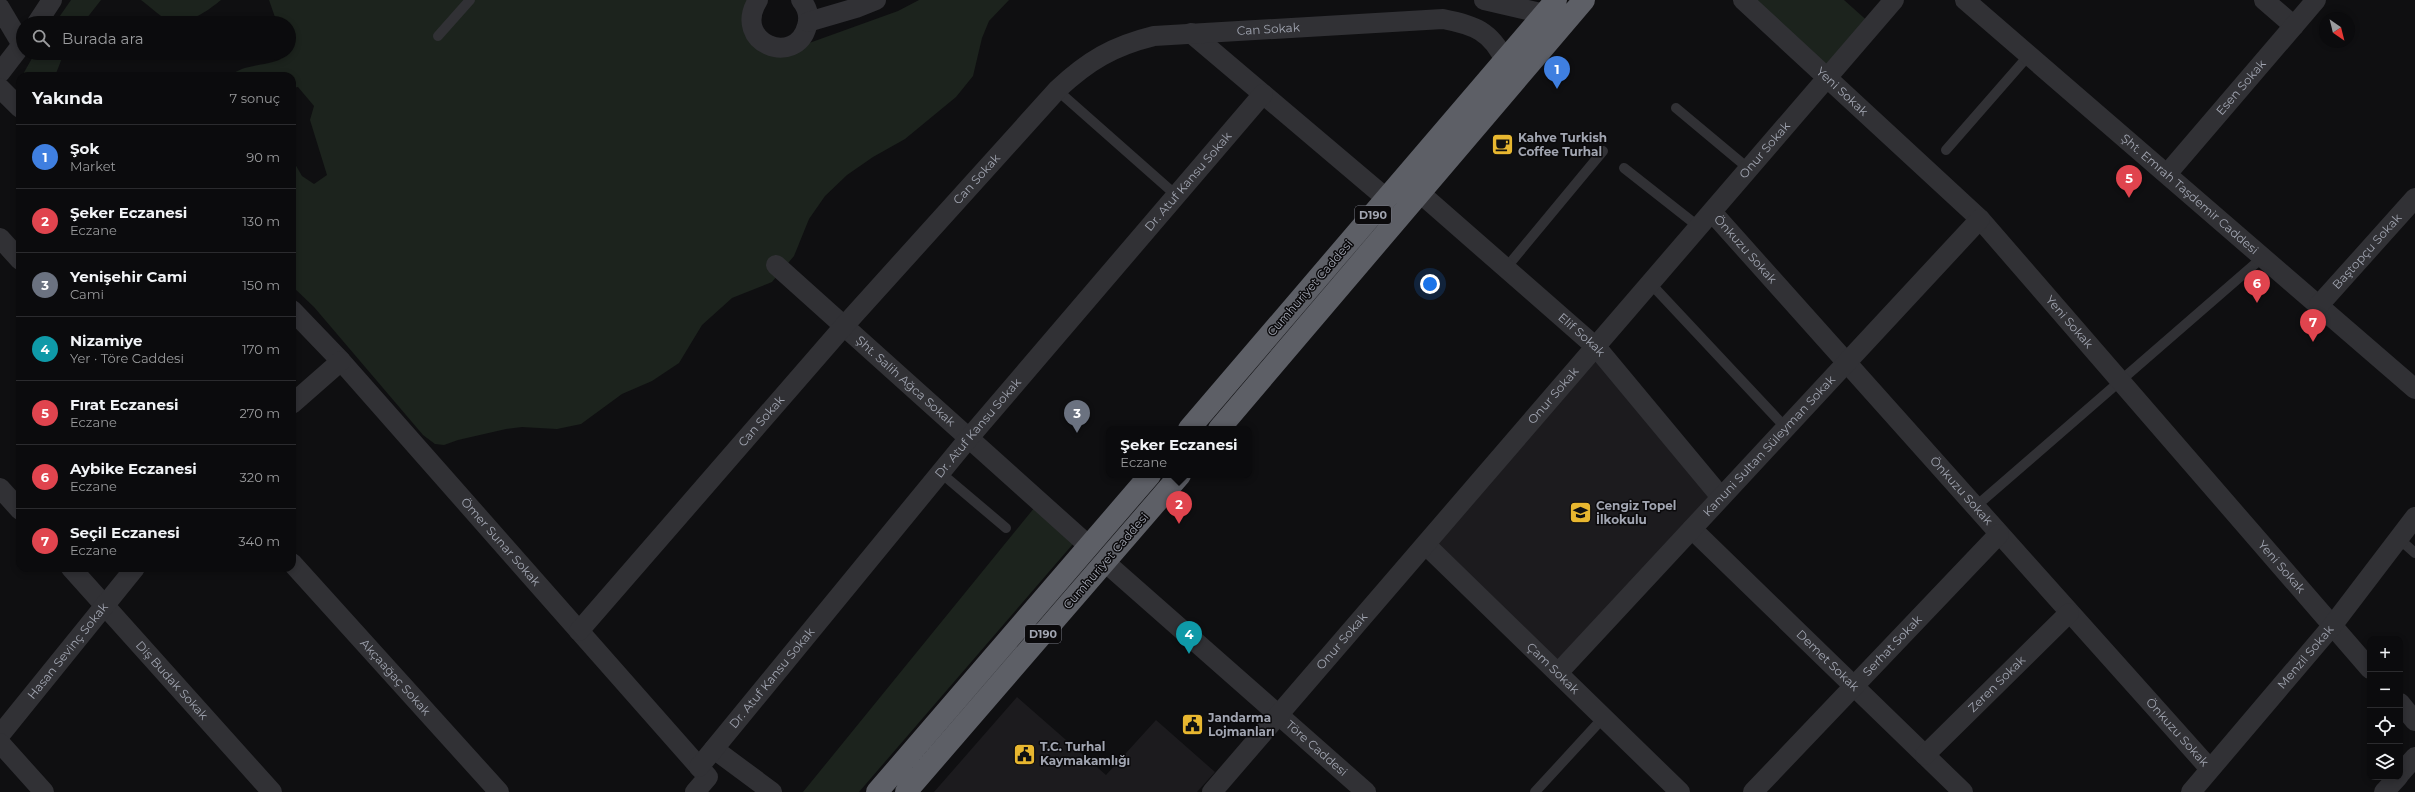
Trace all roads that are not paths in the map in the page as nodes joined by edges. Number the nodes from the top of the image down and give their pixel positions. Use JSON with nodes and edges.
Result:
{"nodes":[{"id":1,"x":52,"y":0,"type":"edge"},
{"id":2,"x":470,"y":0,"type":"edge"},
{"id":3,"x":801,"y":0,"type":"edge"},
{"id":4,"x":876,"y":0,"type":"edge"},
{"id":5,"x":1483,"y":0,"type":"edge"},
{"id":6,"x":1584,"y":0,"type":"edge"},
{"id":7,"x":1743,"y":0,"type":"edge"},
{"id":8,"x":1894,"y":0,"type":"edge"},
{"id":9,"x":1965,"y":0,"type":"edge"},
{"id":10,"x":2264,"y":0,"type":"edge"},
{"id":11,"x":2316,"y":0,"type":"edge"},
{"id":12,"x":754,"y":1,"type":"edge"},
{"id":13,"x":0,"y":8,"type":"edge"},
{"id":14,"x":1554,"y":13,"type":"edge"},
{"id":15,"x":42,"y":16,"type":"edge"},
{"id":16,"x":808,"y":22,"type":"junction"},
{"id":17,"x":2294,"y":26,"type":"junction"},
{"id":18,"x":1473,"y":28,"type":"junction"},
{"id":19,"x":16,"y":34,"type":"edge"},
{"id":20,"x":1191,"y":34,"type":"junction"},
{"id":21,"x":438,"y":36,"type":"dead end"},
{"id":22,"x":16,"y":52,"type":"edge"},
{"id":23,"x":2029,"y":55,"type":"junction"},
{"id":24,"x":1513,"y":67,"type":"junction"},
{"id":25,"x":0,"y":73,"type":"edge"},
{"id":26,"x":1827,"y":78,"type":"junction"},
{"id":27,"x":0,"y":88,"type":"edge"},
{"id":28,"x":1057,"y":90,"type":"junction"},
{"id":29,"x":1263,"y":94,"type":"junction"},
{"id":30,"x":16,"y":104,"type":"edge"},
{"id":31,"x":1676,"y":108,"type":"dead end"},
{"id":32,"x":1946,"y":150,"type":"dead end"},
{"id":33,"x":1603,"y":151,"type":"dead end"},
{"id":34,"x":1624,"y":168,"type":"dead end"},
{"id":35,"x":1749,"y":169,"type":"junction"},
{"id":36,"x":2166,"y":174,"type":"junction"},
{"id":37,"x":1420,"y":193,"type":"junction"},
{"id":38,"x":1177,"y":196,"type":"junction"},
{"id":39,"x":2415,"y":198,"type":"edge"},
{"id":40,"x":1387,"y":199,"type":"junction"},
{"id":41,"x":1712,"y":212,"type":"junction"},
{"id":42,"x":1980,"y":220,"type":"junction"},
{"id":43,"x":1699,"y":227,"type":"junction"},
{"id":44,"x":0,"y":238,"type":"edge"},
{"id":45,"x":16,"y":256,"type":"edge"},
{"id":46,"x":2263,"y":257,"type":"junction"},
{"id":47,"x":776,"y":265,"type":"dead end"},
{"id":48,"x":1506,"y":268,"type":"junction"},
{"id":49,"x":1650,"y":284,"type":"junction"},
{"id":50,"x":2318,"y":305,"type":"junction"},
{"id":51,"x":296,"y":314,"type":"edge"},
{"id":52,"x":844,"y":326,"type":"junction"},
{"id":53,"x":1597,"y":348,"type":"junction"},
{"id":54,"x":341,"y":361,"type":"junction"},
{"id":55,"x":1846,"y":363,"type":"junction"},
{"id":56,"x":2120,"y":381,"type":"junction"},
{"id":57,"x":2415,"y":389,"type":"edge"},
{"id":58,"x":296,"y":400,"type":"edge"},
{"id":59,"x":1192,"y":426,"type":"edge"},
{"id":60,"x":1222,"y":426,"type":"edge"},
{"id":61,"x":1786,"y":428,"type":"junction"},
{"id":62,"x":968,"y":439,"type":"junction"},
{"id":63,"x":941,"y":473,"type":"junction"},
{"id":64,"x":1147,"y":478,"type":"edge"},
{"id":65,"x":1177,"y":478,"type":"edge"},
{"id":66,"x":0,"y":488,"type":"edge"},
{"id":67,"x":1721,"y":497,"type":"junction"},
{"id":68,"x":16,"y":506,"type":"edge"},
{"id":69,"x":1975,"y":507,"type":"junction"},
{"id":70,"x":2415,"y":517,"type":"edge"},
{"id":71,"x":1006,"y":528,"type":"dead end"},
{"id":72,"x":1692,"y":529,"type":"junction"},
{"id":73,"x":1999,"y":534,"type":"junction"},
{"id":74,"x":2398,"y":538,"type":"junction"},
{"id":75,"x":1426,"y":545,"type":"junction"},
{"id":76,"x":1089,"y":546,"type":"junction"},
{"id":77,"x":2415,"y":553,"type":"edge"},
{"id":78,"x":1105,"y":562,"type":"junction"},
{"id":79,"x":296,"y":566,"type":"edge"},
{"id":80,"x":76,"y":572,"type":"edge"},
{"id":81,"x":132,"y":572,"type":"edge"},
{"id":82,"x":105,"y":605,"type":"junction"},
{"id":83,"x":2069,"y":613,"type":"junction"},
{"id":84,"x":2332,"y":626,"type":"junction"},
{"id":85,"x":579,"y":631,"type":"junction"},
{"id":86,"x":2367,"y":666,"type":"edge"},
{"id":87,"x":1558,"y":673,"type":"junction"},
{"id":88,"x":1854,"y":686,"type":"junction"},
{"id":89,"x":2403,"y":707,"type":"edge"},
{"id":90,"x":1280,"y":715,"type":"junction"},
{"id":91,"x":1603,"y":718,"type":"junction"},
{"id":92,"x":2415,"y":721,"type":"edge"},
{"id":93,"x":0,"y":735,"type":"edge"},
{"id":94,"x":0,"y":743,"type":"edge"},
{"id":95,"x":714,"y":749,"type":"junction"},
{"id":96,"x":1925,"y":756,"type":"junction"},
{"id":97,"x":2415,"y":757,"type":"edge"},
{"id":98,"x":2210,"y":769,"type":"junction"},
{"id":99,"x":2403,"y":771,"type":"edge"},
{"id":100,"x":703,"y":772,"type":"junction"},
{"id":101,"x":2395,"y":780,"type":"edge"},
{"id":102,"x":44,"y":792,"type":"edge"},
{"id":103,"x":272,"y":792,"type":"edge"},
{"id":104,"x":499,"y":792,"type":"edge"},
{"id":105,"x":695,"y":792,"type":"edge"},
{"id":106,"x":772,"y":792,"type":"edge"},
{"id":107,"x":877,"y":792,"type":"edge"},
{"id":108,"x":906,"y":792,"type":"edge"},
{"id":109,"x":1212,"y":792,"type":"edge"},
{"id":110,"x":1366,"y":792,"type":"edge"},
{"id":111,"x":1535,"y":792,"type":"edge"},
{"id":112,"x":1680,"y":792,"type":"edge"},
{"id":113,"x":1753,"y":792,"type":"edge"},
{"id":114,"x":1963,"y":792,"type":"edge"},
{"id":115,"x":2191,"y":792,"type":"edge"},
{"id":116,"x":2384,"y":792,"type":"edge"}],
"edges":[{"from":1,"to":15,"type":"street"},
{"from":2,"to":21,"type":"lane"},
{"from":3,"to":16,"type":"street"},
{"from":4,"to":16,"type":"street"},
{"from":5,"to":14,"type":"street"},
{"from":5,"to":18,"type":"street"},
{"from":6,"to":14,"type":"highway","name":"Cumhuriyet Caddesi","number":"D190"},
{"from":7,"to":26,"type":"street","name":"Yeni Sokak"},
{"from":8,"to":26,"type":"street","name":"Onur Sokak"},
{"from":9,"to":23,"type":"street","name":"Şht. Emrah Taşdemir Caddesi"},
{"from":10,"to":17,"type":"street"},
{"from":11,"to":17,"type":"street","name":"Esen Sokak"},
{"from":12,"to":16,"type":"street"},
{"from":13,"to":19,"type":"street"},
{"from":14,"to":24,"type":"highway","name":"Cumhuriyet Caddesi","number":"D190"},
{"from":17,"to":36,"type":"street","name":"Esen Sokak"},
{"from":18,"to":20,"type":"street","name":"Can Sokak"},
{"from":18,"to":24,"type":"street","name":"Can Sokak"},
{"from":20,"to":28,"type":"street","name":"Can Sokak"},
{"from":20,"to":29,"type":"street"},
{"from":22,"to":25,"type":"street"},
{"from":23,"to":32,"type":"lane"},
{"from":23,"to":36,"type":"street","name":"Şht. Emrah Taşdemir Caddesi"},
{"from":24,"to":37,"type":"highway","name":"Cumhuriyet Caddesi","number":"D190"},
{"from":24,"to":40,"type":"highway","name":"Cumhuriyet Caddesi","number":"D190"},
{"from":26,"to":35,"type":"street","name":"Onur Sokak"},
{"from":26,"to":42,"type":"street","name":"Yeni Sokak"},
{"from":27,"to":30,"type":"street"},
{"from":28,"to":38,"type":"lane"},
{"from":28,"to":52,"type":"street","name":"Can Sokak"},
{"from":29,"to":38,"type":"street","name":"Dr. Atuf Kansu Sokak"},
{"from":29,"to":40,"type":"street"},
{"from":31,"to":35,"type":"lane"},
{"from":33,"to":48,"type":"lane"},
{"from":34,"to":43,"type":"lane"},
{"from":35,"to":41,"type":"street","name":"Onur Sokak"},
{"from":36,"to":46,"type":"street","name":"Şht. Emrah Taşdemir Caddesi"},
{"from":37,"to":48,"type":"street","name":"Elif Sokak"},
{"from":37,"to":60,"type":"highway","name":"Cumhuriyet Caddesi","number":"D190"},
{"from":38,"to":62,"type":"street","name":"Dr. Atuf Kansu Sokak"},
{"from":39,"to":50,"type":"street","name":"Baştopçu Sokak"},
{"from":40,"to":59,"type":"highway","name":"Cumhuriyet Caddesi","number":"D190"},
{"from":41,"to":43,"type":"street","name":"Onur Sokak"},
{"from":41,"to":55,"type":"street","name":"Önkuzu Sokak"},
{"from":42,"to":55,"type":"street","name":"Kanuni Sultan Süleyman Sokak"},
{"from":42,"to":56,"type":"street","name":"Yeni Sokak"},
{"from":43,"to":49,"type":"street","name":"Onur Sokak"},
{"from":44,"to":45,"type":"street"},
{"from":46,"to":50,"type":"street","name":"Şht. Emrah Taşdemir Caddesi"},
{"from":46,"to":56,"type":"lane"},
{"from":47,"to":52,"type":"street","name":"Şht. Salih Ağca Sokak"},
{"from":48,"to":53,"type":"street","name":"Elif Sokak"},
{"from":49,"to":53,"type":"street","name":"Onur Sokak"},
{"from":49,"to":61,"type":"lane"},
{"from":50,"to":57,"type":"street","name":"Şht. Emrah Taşdemir Caddesi"},
{"from":51,"to":54,"type":"street","name":"Ömer Sunar Sokak"},
{"from":52,"to":62,"type":"street","name":"Şht. Salih Ağca Sokak"},
{"from":52,"to":85,"type":"street","name":"Can Sokak"},
{"from":53,"to":67,"type":"street","name":"Elif Sokak"},
{"from":53,"to":75,"type":"street","name":"Onur Sokak"},
{"from":54,"to":58,"type":"street"},
{"from":54,"to":85,"type":"street","name":"Ömer Sunar Sokak"},
{"from":55,"to":61,"type":"street","name":"Kanuni Sultan Süleyman Sokak"},
{"from":55,"to":69,"type":"street","name":"Önkuzu Sokak"},
{"from":56,"to":69,"type":"lane"},
{"from":56,"to":84,"type":"street","name":"Yeni Sokak"},
{"from":61,"to":67,"type":"street","name":"Kanuni Sultan Süleyman Sokak"},
{"from":62,"to":63,"type":"street","name":"Dr. Atuf Kansu Sokak"},
{"from":62,"to":76,"type":"street","name":"Şht. Salih Ağca Sokak"},
{"from":63,"to":71,"type":"lane"},
{"from":63,"to":95,"type":"street","name":"Dr. Atuf Kansu Sokak"},
{"from":64,"to":76,"type":"highway","name":"Cumhuriyet Caddesi","number":"D190"},
{"from":65,"to":78,"type":"highway","name":"Cumhuriyet Caddesi","number":"D190"},
{"from":66,"to":68,"type":"street"},
{"from":67,"to":72,"type":"street","name":"Kanuni Sultan Süleyman Sokak"},
{"from":69,"to":73,"type":"street","name":"Önkuzu Sokak"},
{"from":70,"to":74,"type":"street","name":"Menzil Sokak"},
{"from":72,"to":87,"type":"street","name":"Kanuni Sultan Süleyman Sokak"},
{"from":72,"to":88,"type":"street","name":"Demet Sokak"},
{"from":73,"to":83,"type":"street","name":"Önkuzu Sokak"},
{"from":73,"to":88,"type":"street","name":"Serhat Sokak"},
{"from":74,"to":77,"type":"lane"},
{"from":74,"to":84,"type":"street","name":"Menzil Sokak"},
{"from":75,"to":87,"type":"street","name":"Çam Sokak"},
{"from":75,"to":90,"type":"street","name":"Onur Sokak"},
{"from":76,"to":107,"type":"highway","name":"Cumhuriyet Caddesi","number":"D190"},
{"from":78,"to":90,"type":"street","name":"Töre Caddesi"},
{"from":78,"to":108,"type":"highway","name":"Cumhuriyet Caddesi","number":"D190"},
{"from":79,"to":104,"type":"street","name":"Akçaağaç Sokak"},
{"from":80,"to":82,"type":"street","name":"Diş Budak Sokak"},
{"from":81,"to":82,"type":"street","name":"Hasan Sevinç Sokak"},
{"from":82,"to":93,"type":"street","name":"Hasan Sevinç Sokak"},
{"from":82,"to":103,"type":"street","name":"Diş Budak Sokak"},
{"from":83,"to":96,"type":"street","name":"Zeren Sokak"},
{"from":83,"to":98,"type":"street","name":"Önkuzu Sokak"},
{"from":84,"to":86,"type":"street","name":"Yeni Sokak"},
{"from":84,"to":98,"type":"street","name":"Menzil Sokak"},
{"from":85,"to":100,"type":"street","name":"Ömer Sunar Sokak"},
{"from":87,"to":91,"type":"street","name":"Çam Sokak"},
{"from":88,"to":96,"type":"street","name":"Demet Sokak"},
{"from":88,"to":113,"type":"street","name":"Serhat Sokak"},
{"from":89,"to":92,"type":"street"},
{"from":90,"to":109,"type":"street","name":"Onur Sokak"},
{"from":90,"to":110,"type":"street","name":"Töre Caddesi"},
{"from":91,"to":111,"type":"lane"},
{"from":91,"to":112,"type":"street","name":"Çam Sokak"},
{"from":94,"to":102,"type":"street"},
{"from":95,"to":100,"type":"street","name":"Dr. Atuf Kansu Sokak"},
{"from":95,"to":106,"type":"street"},
{"from":96,"to":114,"type":"street","name":"Demet Sokak"},
{"from":97,"to":99,"type":"street"},
{"from":98,"to":115,"type":"street","name":"Menzil Sokak"},
{"from":100,"to":105,"type":"street","name":"Dr. Atuf Kansu Sokak"},
{"from":101,"to":116,"type":"street"}]}
